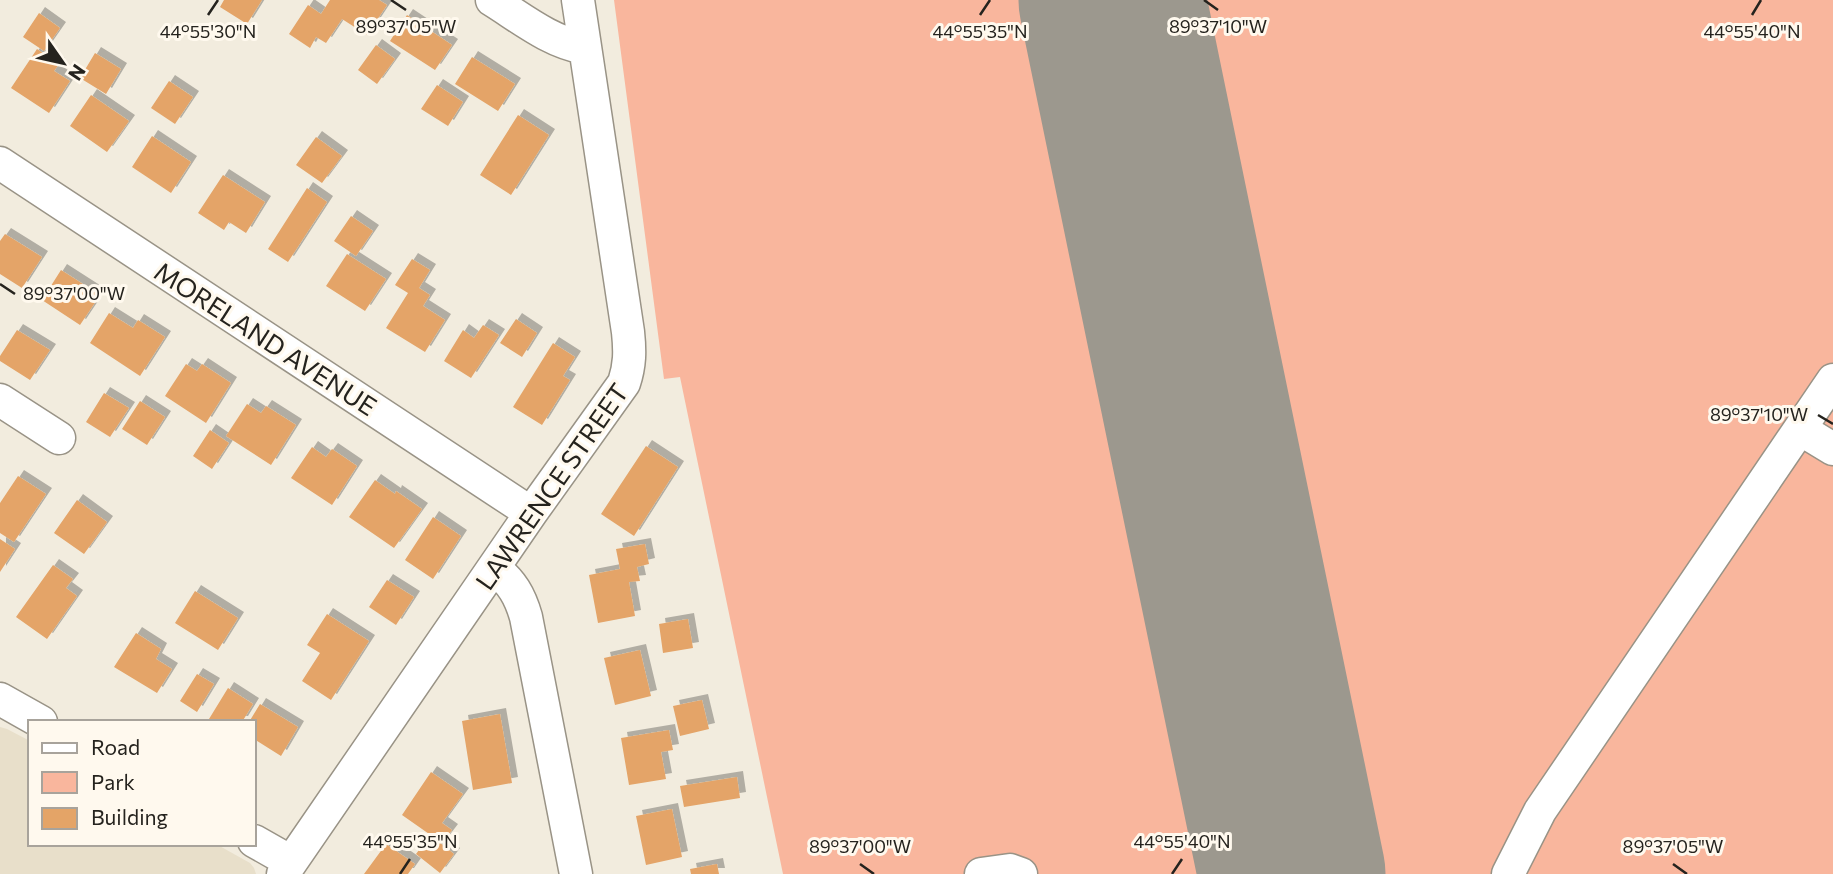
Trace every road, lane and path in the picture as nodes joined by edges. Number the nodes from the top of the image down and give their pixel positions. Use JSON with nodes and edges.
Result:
{"nodes":[{"id":1,"x":492,"y":0,"type":"edge"},
{"id":2,"x":578,"y":0,"type":"edge"},
{"id":3,"x":585,"y":48,"type":"junction"},
{"id":4,"x":0,"y":163,"type":"edge"},
{"id":5,"x":1833,"y":380,"type":"edge"},
{"id":6,"x":0,"y":400,"type":"edge"},
{"id":7,"x":1800,"y":429,"type":"junction"},
{"id":8,"x":59,"y":438,"type":"dead end"},
{"id":9,"x":1833,"y":449,"type":"edge"},
{"id":10,"x":531,"y":513,"type":"junction"},
{"id":11,"x":494,"y":568,"type":"junction"},
{"id":12,"x":0,"y":699,"type":"edge"},
{"id":13,"x":37,"y":720,"type":"edge"},
{"id":14,"x":256,"y":843,"type":"edge"},
{"id":15,"x":286,"y":868,"type":"edge"},
{"id":16,"x":576,"y":874,"type":"edge"},
{"id":17,"x":981,"y":874,"type":"edge"},
{"id":18,"x":1021,"y":874,"type":"edge"},
{"id":19,"x":1508,"y":874,"type":"edge"}],
"edges":[{"from":1,"to":3,"type":"street"},
{"from":2,"to":3,"type":"street","name":"LAWRENCE STREET"},
{"from":3,"to":10,"type":"street","name":"LAWRENCE STREET"},
{"from":4,"to":10,"type":"street","name":"MORELAND AVENUE"},
{"from":5,"to":7,"type":"street"},
{"from":6,"to":8,"type":"street"},
{"from":7,"to":9,"type":"street"},
{"from":7,"to":19,"type":"street"},
{"from":10,"to":11,"type":"street","name":"LAWRENCE STREET"},
{"from":11,"to":15,"type":"street","name":"LAWRENCE STREET"},
{"from":11,"to":16,"type":"street"},
{"from":12,"to":13,"type":"street"},
{"from":14,"to":15,"type":"street"},
{"from":17,"to":18,"type":"street"}]}
